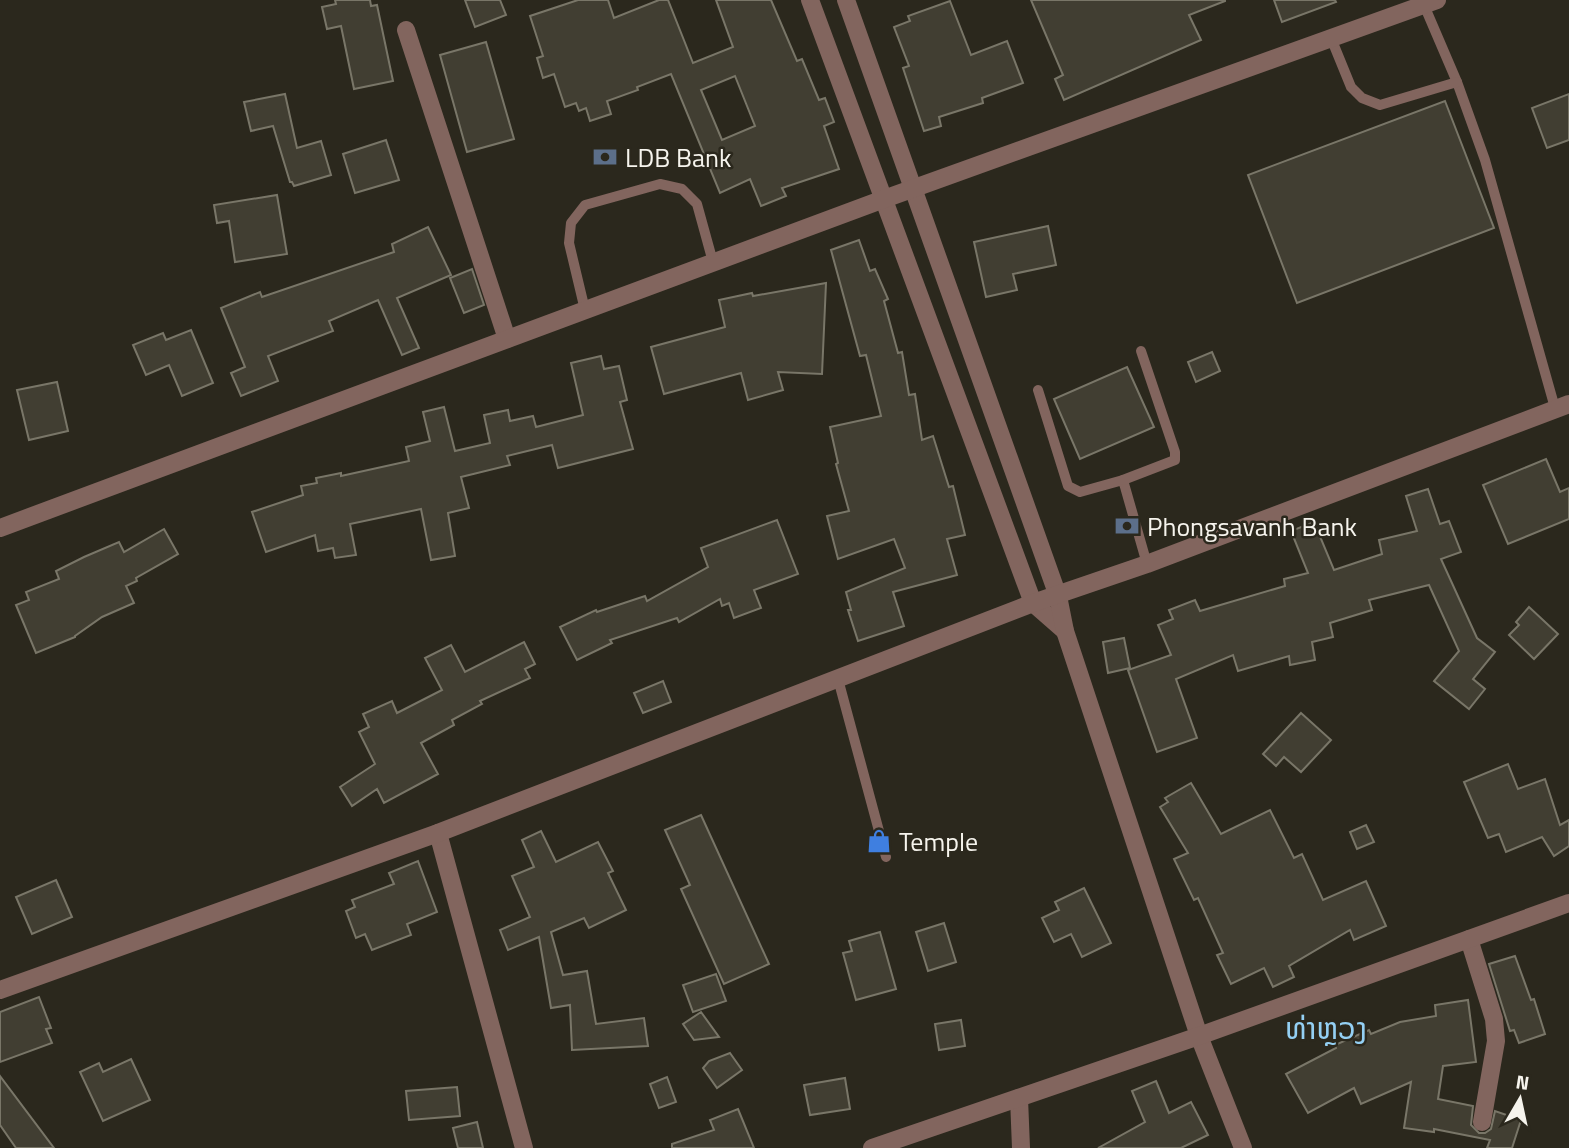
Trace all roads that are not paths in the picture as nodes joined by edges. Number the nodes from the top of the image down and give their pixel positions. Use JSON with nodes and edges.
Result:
{"nodes":[{"id":1,"x":810,"y":0,"type":"edge"},
{"id":2,"x":846,"y":0,"type":"edge"},
{"id":3,"x":1430,"y":2,"type":"edge"},
{"id":4,"x":406,"y":30,"type":"dead end"},
{"id":5,"x":1331,"y":38,"type":"junction"},
{"id":6,"x":1457,"y":82,"type":"junction"},
{"id":7,"x":914,"y":188,"type":"junction"},
{"id":8,"x":884,"y":199,"type":"junction"},
{"id":9,"x":713,"y":262,"type":"junction"},
{"id":10,"x":585,"y":310,"type":"junction"},
{"id":11,"x":507,"y":339,"type":"junction"},
{"id":12,"x":1141,"y":352,"type":"dead end"},
{"id":13,"x":1038,"y":390,"type":"dead end"},
{"id":14,"x":1562,"y":406,"type":"edge"},
{"id":15,"x":1123,"y":480,"type":"junction"},
{"id":16,"x":0,"y":528,"type":"edge"},
{"id":17,"x":1147,"y":564,"type":"junction"},
{"id":18,"x":1059,"y":596,"type":"junction"},
{"id":19,"x":1033,"y":603,"type":"junction"},
{"id":20,"x":1065,"y":631,"type":"junction"},
{"id":21,"x":838,"y":679,"type":"junction"},
{"id":22,"x":438,"y":833,"type":"junction"},
{"id":23,"x":886,"y":857,"type":"dead end"},
{"id":24,"x":1569,"y":903,"type":"edge"},
{"id":25,"x":1469,"y":939,"type":"junction"},
{"id":26,"x":0,"y":990,"type":"edge"},
{"id":27,"x":1199,"y":1037,"type":"junction"},
{"id":28,"x":1019,"y":1098,"type":"junction"},
{"id":29,"x":1482,"y":1122,"type":"dead end"},
{"id":30,"x":524,"y":1148,"type":"edge"},
{"id":31,"x":873,"y":1148,"type":"edge"},
{"id":32,"x":1021,"y":1148,"type":"edge"},
{"id":33,"x":1242,"y":1148,"type":"edge"}],
"edges":[{"from":1,"to":8,"type":"street"},
{"from":2,"to":7,"type":"street"},
{"from":3,"to":5,"type":"street"},
{"from":3,"to":6,"type":"lane"},
{"from":4,"to":11,"type":"street"},
{"from":5,"to":6,"type":"lane"},
{"from":5,"to":7,"type":"street"},
{"from":6,"to":14,"type":"lane"},
{"from":7,"to":8,"type":"street"},
{"from":7,"to":18,"type":"street"},
{"from":8,"to":9,"type":"street"},
{"from":8,"to":19,"type":"street"},
{"from":9,"to":10,"type":"street"},
{"from":9,"to":10,"type":"lane"},
{"from":10,"to":11,"type":"street"},
{"from":11,"to":16,"type":"street"},
{"from":12,"to":15,"type":"lane"},
{"from":13,"to":15,"type":"lane"},
{"from":14,"to":17,"type":"street"},
{"from":15,"to":17,"type":"lane"},
{"from":17,"to":18,"type":"street"},
{"from":18,"to":19,"type":"street"},
{"from":18,"to":20,"type":"street"},
{"from":19,"to":20,"type":"street"},
{"from":19,"to":21,"type":"street"},
{"from":20,"to":27,"type":"street"},
{"from":21,"to":22,"type":"street"},
{"from":21,"to":23,"type":"lane"},
{"from":22,"to":26,"type":"street"},
{"from":22,"to":30,"type":"street"},
{"from":24,"to":25,"type":"street"},
{"from":25,"to":27,"type":"street"},
{"from":25,"to":29,"type":"street"},
{"from":27,"to":28,"type":"street"},
{"from":27,"to":33,"type":"street"},
{"from":28,"to":31,"type":"street"},
{"from":28,"to":32,"type":"street"}]}
